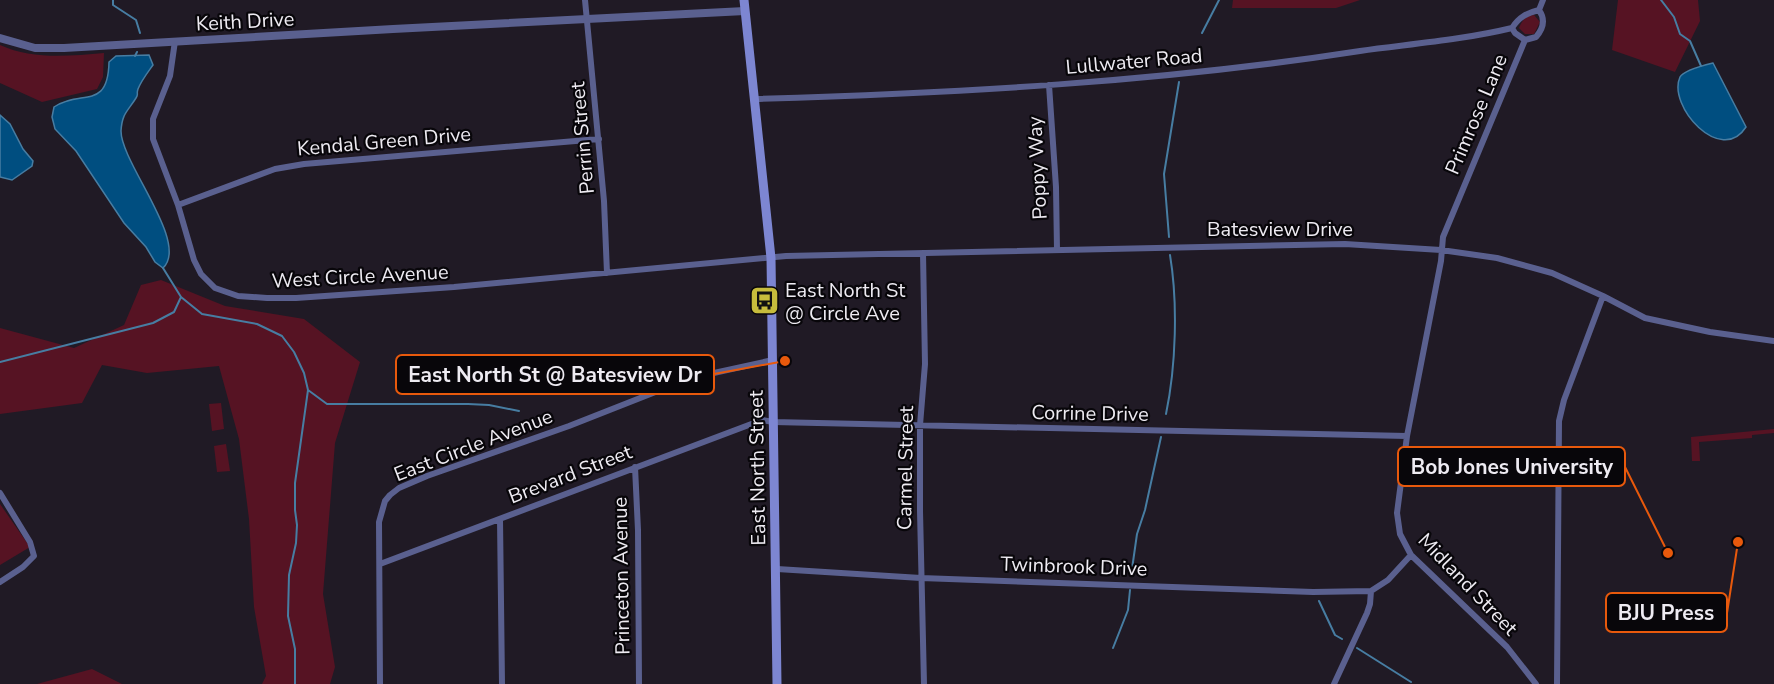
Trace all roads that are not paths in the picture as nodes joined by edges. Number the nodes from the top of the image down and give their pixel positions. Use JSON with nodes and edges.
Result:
{"nodes":[{"id":1,"x":585,"y":0,"type":"edge"},
{"id":2,"x":744,"y":0,"type":"edge"},
{"id":3,"x":1544,"y":0,"type":"edge"},
{"id":4,"x":1539,"y":10,"type":"junction"},
{"id":5,"x":745,"y":11,"type":"junction"},
{"id":6,"x":587,"y":20,"type":"junction"},
{"id":7,"x":1512,"y":28,"type":"junction"},
{"id":8,"x":0,"y":38,"type":"edge"},
{"id":9,"x":1525,"y":40,"type":"junction"},
{"id":10,"x":175,"y":41,"type":"junction"},
{"id":11,"x":1049,"y":85,"type":"junction"},
{"id":12,"x":755,"y":99,"type":"junction"},
{"id":13,"x":599,"y":139,"type":"junction"},
{"id":14,"x":178,"y":205,"type":"junction"},
{"id":15,"x":1057,"y":250,"type":"junction"},
{"id":16,"x":1440,"y":250,"type":"junction"},
{"id":17,"x":923,"y":253,"type":"junction"},
{"id":18,"x":771,"y":258,"type":"junction"},
{"id":19,"x":607,"y":273,"type":"junction"},
{"id":20,"x":1603,"y":296,"type":"junction"},
{"id":21,"x":1774,"y":341,"type":"edge"},
{"id":22,"x":773,"y":360,"type":"junction"},
{"id":23,"x":773,"y":422,"type":"junction"},
{"id":24,"x":920,"y":425,"type":"junction"},
{"id":25,"x":1407,"y":436,"type":"junction"},
{"id":26,"x":635,"y":467,"type":"junction"},
{"id":27,"x":0,"y":493,"type":"edge"},
{"id":28,"x":500,"y":519,"type":"junction"},
{"id":29,"x":1411,"y":555,"type":"junction"},
{"id":30,"x":380,"y":564,"type":"junction"},
{"id":31,"x":777,"y":569,"type":"junction"},
{"id":32,"x":921,"y":578,"type":"junction"},
{"id":33,"x":0,"y":582,"type":"edge"},
{"id":34,"x":1371,"y":591,"type":"junction"},
{"id":35,"x":380,"y":684,"type":"edge"},
{"id":36,"x":502,"y":684,"type":"edge"},
{"id":37,"x":639,"y":684,"type":"edge"},
{"id":38,"x":777,"y":684,"type":"edge"},
{"id":39,"x":924,"y":684,"type":"edge"},
{"id":40,"x":1334,"y":684,"type":"edge"},
{"id":41,"x":1536,"y":684,"type":"edge"},
{"id":42,"x":1557,"y":684,"type":"edge"}],
"edges":[{"from":1,"to":6,"type":"street","name":"Perrin Street"},
{"from":2,"to":5,"type":"main road","name":"East North Street"},
{"from":3,"to":4,"type":"street","name":"Primrose Lane"},
{"from":4,"to":7,"type":"street","name":"Lullwater Road"},
{"from":4,"to":9,"type":"street","name":"Primrose Lane"},
{"from":5,"to":6,"type":"street","name":"Keith Drive"},
{"from":5,"to":12,"type":"main road","name":"East North Street"},
{"from":6,"to":10,"type":"street","name":"Keith Drive"},
{"from":6,"to":13,"type":"street","name":"Perrin Street"},
{"from":7,"to":9,"type":"street"},
{"from":7,"to":11,"type":"street","name":"Lullwater Road"},
{"from":8,"to":10,"type":"street","name":"Keith Drive"},
{"from":9,"to":16,"type":"street","name":"Primrose Lane"},
{"from":10,"to":14,"type":"street","name":"West Circle Avenue"},
{"from":11,"to":12,"type":"street","name":"Lullwater Road"},
{"from":11,"to":15,"type":"street","name":"Poppy Way"},
{"from":12,"to":18,"type":"main road","name":"East North Street"},
{"from":13,"to":14,"type":"street","name":"Kendal Green Drive"},
{"from":13,"to":19,"type":"street","name":"Perrin Street"},
{"from":14,"to":19,"type":"street","name":"West Circle Avenue"},
{"from":15,"to":16,"type":"street","name":"Batesview Drive"},
{"from":15,"to":17,"type":"street","name":"Batesview Drive"},
{"from":16,"to":20,"type":"street","name":"Batesview Drive"},
{"from":16,"to":25,"type":"street","name":"Midland Street"},
{"from":17,"to":18,"type":"street","name":"Batesview Drive"},
{"from":17,"to":24,"type":"street","name":"Carmel Street"},
{"from":18,"to":19,"type":"street","name":"West Circle Avenue"},
{"from":18,"to":22,"type":"main road","name":"East North Street"},
{"from":20,"to":21,"type":"street","name":"Batesview Drive"},
{"from":20,"to":42,"type":"street"},
{"from":22,"to":23,"type":"main road","name":"East North Street"},
{"from":22,"to":30,"type":"street","name":"East Circle Avenue"},
{"from":23,"to":24,"type":"street","name":"Corrine Drive"},
{"from":23,"to":26,"type":"street","name":"Brevard Street"},
{"from":23,"to":31,"type":"main road","name":"East North Street"},
{"from":24,"to":25,"type":"street","name":"Corrine Drive"},
{"from":24,"to":32,"type":"street","name":"Carmel Street"},
{"from":25,"to":29,"type":"street","name":"Midland Street"},
{"from":26,"to":28,"type":"street","name":"Brevard Street"},
{"from":26,"to":37,"type":"street","name":"Princeton Avenue"},
{"from":27,"to":33,"type":"street"},
{"from":28,"to":30,"type":"street","name":"Brevard Street"},
{"from":28,"to":36,"type":"street"},
{"from":29,"to":34,"type":"street"},
{"from":29,"to":41,"type":"street","name":"Midland Street"},
{"from":30,"to":35,"type":"street","name":"East Circle Avenue"},
{"from":31,"to":32,"type":"street","name":"Twinbrook Drive"},
{"from":31,"to":38,"type":"main road","name":"East North Street"},
{"from":32,"to":34,"type":"street","name":"Twinbrook Drive"},
{"from":32,"to":39,"type":"street","name":"Carmel Street"},
{"from":34,"to":40,"type":"street"}]}
